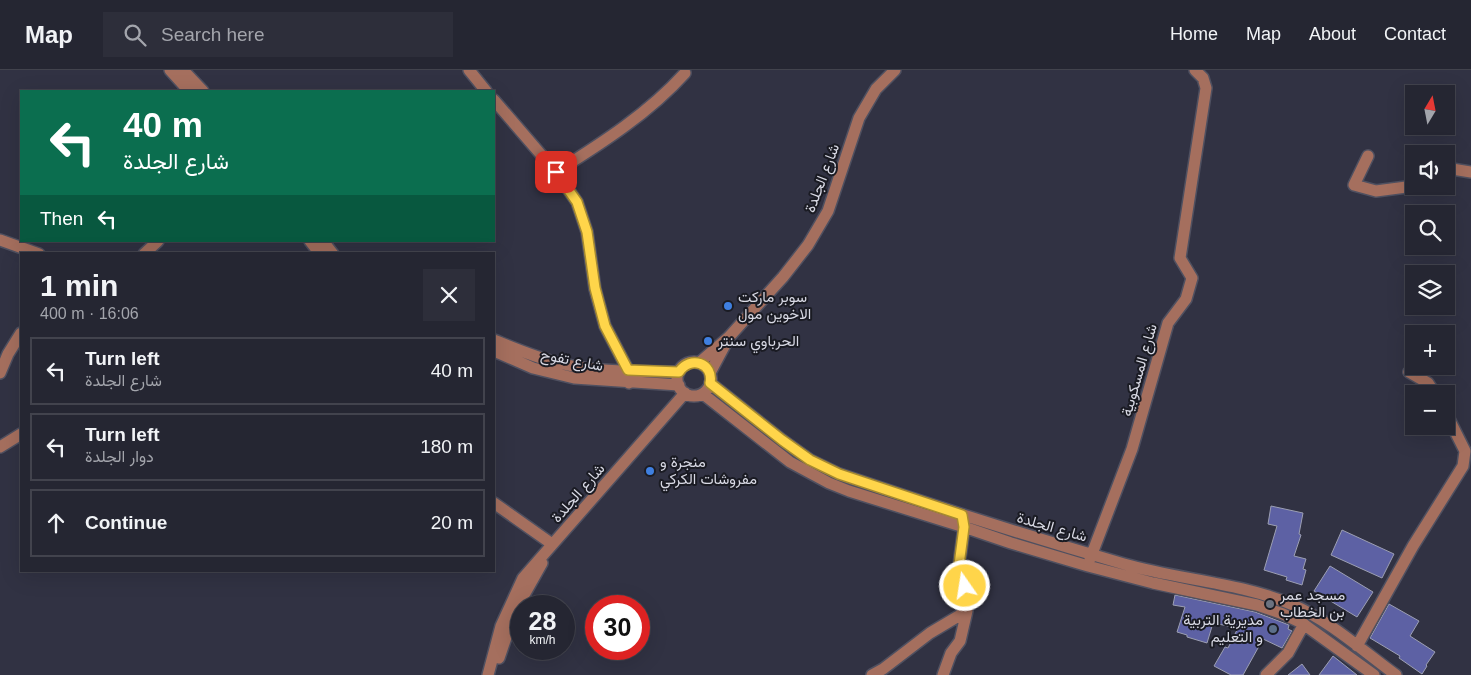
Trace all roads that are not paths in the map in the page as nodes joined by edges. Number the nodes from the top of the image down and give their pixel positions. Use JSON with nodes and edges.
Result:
{"nodes":[{"id":1,"x":170,"y":70,"type":"edge"},
{"id":2,"x":183,"y":70,"type":"edge"},
{"id":3,"x":469,"y":70,"type":"edge"},
{"id":4,"x":895,"y":70,"type":"edge"},
{"id":5,"x":1195,"y":70,"type":"edge"},
{"id":6,"x":685,"y":72,"type":"dead end"},
{"id":7,"x":188,"y":90,"type":"edge"},
{"id":8,"x":202,"y":90,"type":"edge"},
{"id":9,"x":485,"y":90,"type":"edge"},
{"id":10,"x":495,"y":101,"type":"edge"},
{"id":11,"x":1368,"y":156,"type":"dead end"},
{"id":12,"x":1455,"y":169,"type":"edge"},
{"id":13,"x":556,"y":172,"type":"junction"},
{"id":14,"x":1471,"y":172,"type":"edge"},
{"id":15,"x":1405,"y":187,"type":"edge"},
{"id":16,"x":0,"y":240,"type":"edge"},
{"id":17,"x":157,"y":242,"type":"edge"},
{"id":18,"x":311,"y":242,"type":"edge"},
{"id":19,"x":324,"y":242,"type":"edge"},
{"id":20,"x":33,"y":252,"type":"edge"},
{"id":21,"x":146,"y":252,"type":"edge"},
{"id":22,"x":318,"y":252,"type":"edge"},
{"id":23,"x":331,"y":252,"type":"edge"},
{"id":24,"x":20,"y":335,"type":"edge"},
{"id":25,"x":729,"y":337,"type":"junction"},
{"id":26,"x":495,"y":340,"type":"edge"},
{"id":27,"x":495,"y":351,"type":"edge"},
{"id":28,"x":699,"y":363,"type":"junction"},
{"id":29,"x":628,"y":370,"type":"junction"},
{"id":30,"x":679,"y":372,"type":"junction"},
{"id":31,"x":0,"y":373,"type":"edge"},
{"id":32,"x":1414,"y":375,"type":"edge"},
{"id":33,"x":710,"y":378,"type":"junction"},
{"id":34,"x":628,"y":383,"type":"junction"},
{"id":35,"x":1429,"y":385,"type":"edge"},
{"id":36,"x":682,"y":389,"type":"junction"},
{"id":37,"x":703,"y":394,"type":"junction"},
{"id":38,"x":1455,"y":431,"type":"edge"},
{"id":39,"x":20,"y":435,"type":"edge"},
{"id":40,"x":0,"y":447,"type":"edge"},
{"id":41,"x":1467,"y":467,"type":"edge"},
{"id":42,"x":495,"y":504,"type":"edge"},
{"id":43,"x":962,"y":515,"type":"junction"},
{"id":44,"x":964,"y":527,"type":"junction"},
{"id":45,"x":552,"y":544,"type":"junction"},
{"id":46,"x":1092,"y":554,"type":"junction"},
{"id":47,"x":1088,"y":566,"type":"junction"},
{"id":48,"x":966,"y":611,"type":"junction"},
{"id":49,"x":1304,"y":624,"type":"junction"},
{"id":50,"x":1357,"y":646,"type":"junction"},
{"id":51,"x":488,"y":675,"type":"edge"},
{"id":52,"x":496,"y":675,"type":"edge"},
{"id":53,"x":872,"y":675,"type":"edge"},
{"id":54,"x":943,"y":675,"type":"edge"},
{"id":55,"x":1266,"y":675,"type":"edge"},
{"id":56,"x":1374,"y":675,"type":"edge"},
{"id":57,"x":1396,"y":675,"type":"edge"}],
"edges":[{"from":1,"to":7,"type":"street"},
{"from":2,"to":8,"type":"street"},
{"from":3,"to":9,"type":"street"},
{"from":4,"to":25,"type":"street","name":"شارع الجلدة"},
{"from":5,"to":46,"type":"street","name":"شارع المسكوبية"},
{"from":6,"to":13,"type":"street"},
{"from":10,"to":13,"type":"street"},
{"from":11,"to":15,"type":"street"},
{"from":12,"to":14,"type":"street"},
{"from":13,"to":29,"type":"street"},
{"from":16,"to":20,"type":"street"},
{"from":17,"to":21,"type":"street"},
{"from":18,"to":22,"type":"street"},
{"from":19,"to":23,"type":"street"},
{"from":24,"to":31,"type":"street"},
{"from":25,"to":28,"type":"street"},
{"from":25,"to":33,"type":"street"},
{"from":26,"to":29,"type":"street"},
{"from":27,"to":34,"type":"street","name":"شارع تفوح"},
{"from":28,"to":30,"type":"street"},
{"from":28,"to":33,"type":"street"},
{"from":29,"to":30,"type":"street"},
{"from":29,"to":34,"type":"street"},
{"from":30,"to":36,"type":"street"},
{"from":32,"to":35,"type":"street"},
{"from":33,"to":37,"type":"street"},
{"from":33,"to":43,"type":"street","name":"شارع الجلدة"},
{"from":34,"to":36,"type":"street","name":"شارع تفوح"},
{"from":36,"to":37,"type":"street"},
{"from":36,"to":45,"type":"street","name":"شارع الجلدة"},
{"from":37,"to":44,"type":"street","name":"شارع الجلدة"},
{"from":38,"to":41,"type":"street"},
{"from":39,"to":40,"type":"street"},
{"from":41,"to":50,"type":"street"},
{"from":42,"to":45,"type":"street"},
{"from":43,"to":44,"type":"street"},
{"from":43,"to":46,"type":"street","name":"شارع الجلدة"},
{"from":44,"to":47,"type":"street","name":"شارع الجلدة"},
{"from":44,"to":48,"type":"street"},
{"from":45,"to":51,"type":"street","name":"شارع الجلدة"},
{"from":45,"to":52,"type":"street","name":"شارع الجلدة"},
{"from":46,"to":47,"type":"street","name":"شارع المسكوبية"},
{"from":46,"to":50,"type":"street","name":"شارع الجلدة"},
{"from":47,"to":49,"type":"street","name":"شارع الجلدة"},
{"from":48,"to":53,"type":"street"},
{"from":48,"to":54,"type":"street"},
{"from":49,"to":55,"type":"street"},
{"from":49,"to":56,"type":"street","name":"شارع الجلدة"},
{"from":50,"to":57,"type":"street","name":"شارع الجلدة"}]}
